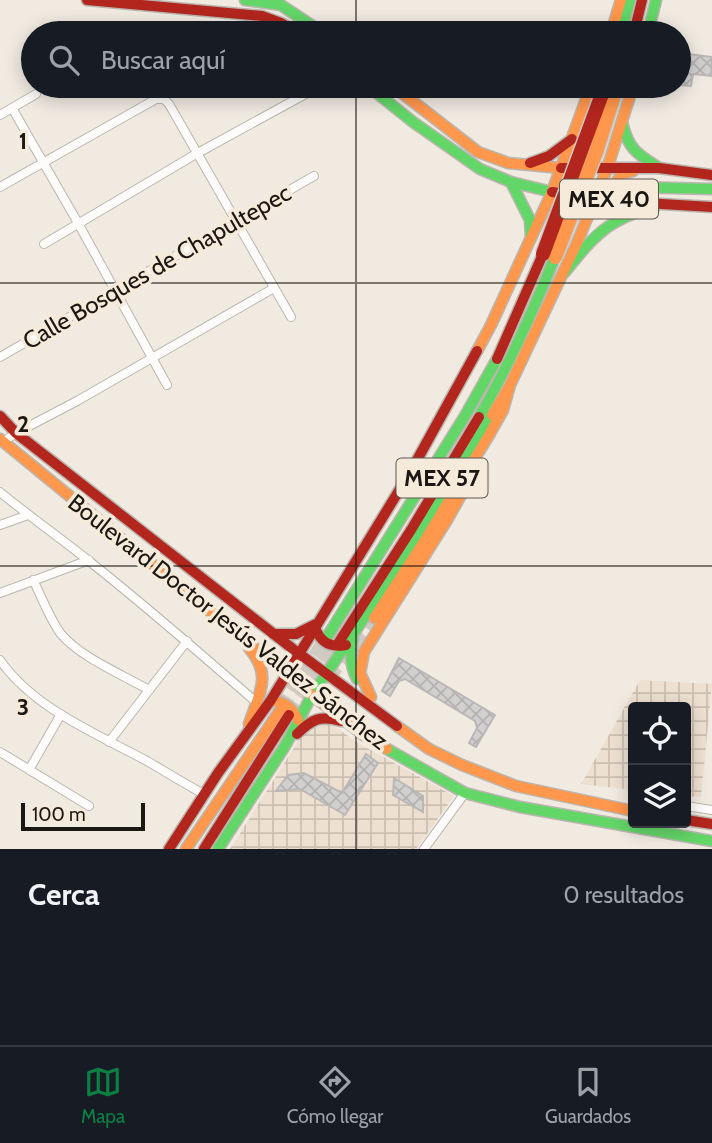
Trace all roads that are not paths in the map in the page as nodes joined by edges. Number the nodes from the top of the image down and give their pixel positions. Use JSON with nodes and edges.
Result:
{"nodes":[{"id":1,"x":88,"y":0,"type":"edge"},
{"id":2,"x":245,"y":0,"type":"edge"},
{"id":3,"x":621,"y":0,"type":"edge"},
{"id":4,"x":630,"y":0,"type":"edge"},
{"id":5,"x":642,"y":0,"type":"edge"},
{"id":6,"x":656,"y":0,"type":"edge"},
{"id":7,"x":278,"y":21,"type":"edge"},
{"id":8,"x":306,"y":21,"type":"edge"},
{"id":9,"x":615,"y":21,"type":"edge"},
{"id":10,"x":624,"y":21,"type":"edge"},
{"id":11,"x":637,"y":21,"type":"edge"},
{"id":12,"x":651,"y":21,"type":"edge"},
{"id":13,"x":29,"y":98,"type":"edge"},
{"id":14,"x":298,"y":98,"type":"edge"},
{"id":15,"x":383,"y":98,"type":"edge"},
{"id":16,"x":408,"y":98,"type":"edge"},
{"id":17,"x":586,"y":98,"type":"edge"},
{"id":18,"x":601,"y":98,"type":"edge"},
{"id":19,"x":613,"y":98,"type":"edge"},
{"id":20,"x":629,"y":98,"type":"edge"},
{"id":21,"x":12,"y":108,"type":"junction"},
{"id":22,"x":0,"y":115,"type":"edge"},
{"id":23,"x":579,"y":116,"type":"junction"},
{"id":24,"x":621,"y":126,"type":"junction"},
{"id":25,"x":572,"y":139,"type":"junction"},
{"id":26,"x":196,"y":154,"type":"junction"},
{"id":27,"x":42,"y":162,"type":"junction"},
{"id":28,"x":521,"y":165,"type":"junction"},
{"id":29,"x":561,"y":168,"type":"junction"},
{"id":30,"x":659,"y":168,"type":"junction"},
{"id":31,"x":607,"y":169,"type":"junction"},
{"id":32,"x":642,"y":169,"type":"junction"},
{"id":33,"x":712,"y":175,"type":"edge"},
{"id":34,"x":314,"y":176,"type":"dead end"},
{"id":35,"x":510,"y":182,"type":"junction"},
{"id":36,"x":0,"y":187,"type":"edge"},
{"id":37,"x":712,"y":189,"type":"edge"},
{"id":38,"x":552,"y":192,"type":"junction"},
{"id":39,"x":630,"y":194,"type":"junction"},
{"id":40,"x":596,"y":198,"type":"junction"},
{"id":41,"x":667,"y":204,"type":"junction"},
{"id":42,"x":712,"y":207,"type":"edge"},
{"id":43,"x":236,"y":222,"type":"junction"},
{"id":44,"x":78,"y":223,"type":"junction"},
{"id":45,"x":538,"y":233,"type":"junction"},
{"id":46,"x":578,"y":243,"type":"junction"},
{"id":47,"x":44,"y":244,"type":"dead end"},
{"id":48,"x":549,"y":255,"type":"junction"},
{"id":49,"x":564,"y":273,"type":"junction"},
{"id":50,"x":274,"y":288,"type":"junction"},
{"id":51,"x":115,"y":290,"type":"junction"},
{"id":52,"x":291,"y":317,"type":"dead end"},
{"id":53,"x":0,"y":357,"type":"edge"},
{"id":54,"x":152,"y":359,"type":"junction"},
{"id":55,"x":167,"y":385,"type":"dead end"},
{"id":56,"x":510,"y":385,"type":"junction"},
{"id":57,"x":494,"y":392,"type":"junction"},
{"id":58,"x":501,"y":414,"type":"junction"},
{"id":59,"x":0,"y":416,"type":"edge"},
{"id":60,"x":16,"y":433,"type":"junction"},
{"id":61,"x":2,"y":440,"type":"edge"},
{"id":62,"x":452,"y":479,"type":"junction"},
{"id":63,"x":0,"y":492,"type":"edge"},
{"id":64,"x":27,"y":515,"type":"junction"},
{"id":65,"x":0,"y":525,"type":"edge"},
{"id":66,"x":396,"y":527,"type":"junction"},
{"id":67,"x":89,"y":560,"type":"junction"},
{"id":68,"x":33,"y":580,"type":"junction"},
{"id":69,"x":0,"y":593,"type":"edge"},
{"id":70,"x":374,"y":618,"type":"tunnel mouth"},
{"id":71,"x":226,"y":623,"type":"junction"},
{"id":72,"x":317,"y":625,"type":"junction"},
{"id":73,"x":354,"y":632,"type":"junction"},
{"id":74,"x":273,"y":634,"type":"junction"},
{"id":75,"x":187,"y":641,"type":"junction"},
{"id":76,"x":337,"y":641,"type":"junction"},
{"id":77,"x":298,"y":654,"type":"junction"},
{"id":78,"x":0,"y":660,"type":"edge"},
{"id":79,"x":286,"y":674,"type":"junction"},
{"id":80,"x":326,"y":674,"type":"junction"},
{"id":81,"x":149,"y":690,"type":"junction"},
{"id":82,"x":312,"y":695,"type":"junction"},
{"id":83,"x":372,"y":697,"type":"junction"},
{"id":84,"x":281,"y":712,"type":"junction"},
{"id":85,"x":61,"y":714,"type":"junction"},
{"id":86,"x":350,"y":724,"type":"junction"},
{"id":87,"x":400,"y":728,"type":"junction"},
{"id":88,"x":109,"y":742,"type":"junction"},
{"id":89,"x":280,"y":743,"type":"junction"},
{"id":90,"x":0,"y":753,"type":"edge"},
{"id":91,"x":29,"y":770,"type":"junction"},
{"id":92,"x":466,"y":793,"type":"junction"},
{"id":93,"x":204,"y":794,"type":"junction"},
{"id":94,"x":89,"y":806,"type":"dead end"},
{"id":95,"x":691,"y":807,"type":"edge"},
{"id":96,"x":628,"y":809,"type":"edge"},
{"id":97,"x":712,"y":810,"type":"edge"},
{"id":98,"x":691,"y":821,"type":"edge"},
{"id":99,"x":712,"y":824,"type":"edge"},
{"id":100,"x":712,"y":841,"type":"edge"},
{"id":101,"x":169,"y":849,"type":"edge"},
{"id":102,"x":186,"y":849,"type":"edge"},
{"id":103,"x":204,"y":849,"type":"edge"},
{"id":104,"x":218,"y":849,"type":"edge"},
{"id":105,"x":424,"y":849,"type":"edge"}],
"edges":[{"from":1,"to":7,"type":"main road"},
{"from":2,"to":8,"type":"main road"},
{"from":3,"to":9,"type":"main road"},
{"from":4,"to":10,"type":"main road"},
{"from":5,"to":11,"type":"main road"},
{"from":6,"to":12,"type":"main road"},
{"from":13,"to":21,"type":"street"},
{"from":14,"to":26,"type":"street"},
{"from":15,"to":35,"type":"main road"},
{"from":16,"to":28,"type":"main road"},
{"from":17,"to":23,"type":"main road"},
{"from":18,"to":48,"type":"main road","number":"MEX 57","bridge":true},
{"from":19,"to":48,"type":"main road","number":"MEX 57","bridge":true},
{"from":20,"to":24,"type":"main road"},
{"from":21,"to":22,"type":"street"},
{"from":21,"to":27,"type":"street"},
{"from":23,"to":24,"type":"main road"},
{"from":23,"to":25,"type":"main road"},
{"from":24,"to":30,"type":"main road"},
{"from":24,"to":31,"type":"main road"},
{"from":25,"to":28,"type":"main road"},
{"from":25,"to":29,"type":"main road"},
{"from":26,"to":27,"type":"street"},
{"from":26,"to":43,"type":"street"},
{"from":26,"to":44,"type":"street"},
{"from":27,"to":36,"type":"street"},
{"from":27,"to":44,"type":"street"},
{"from":28,"to":29,"type":"main road"},
{"from":29,"to":31,"type":"main road","number":"MEX 40"},
{"from":29,"to":38,"type":"main road"},
{"from":30,"to":32,"type":"main road","number":"MEX 40"},
{"from":30,"to":33,"type":"main road","number":"MEX 40"},
{"from":31,"to":32,"type":"main road","number":"MEX 40"},
{"from":31,"to":40,"type":"main road"},
{"from":32,"to":39,"type":"main road"},
{"from":34,"to":43,"type":"street","name":"Calle Bosques de Chapultepec"},
{"from":35,"to":38,"type":"main road"},
{"from":35,"to":45,"type":"main road"},
{"from":37,"to":39,"type":"main road"},
{"from":38,"to":40,"type":"main road","number":"MEX 40"},
{"from":38,"to":45,"type":"main road"},
{"from":39,"to":40,"type":"main road","number":"MEX 40"},
{"from":39,"to":41,"type":"main road","number":"MEX 40"},
{"from":40,"to":46,"type":"main road"},
{"from":41,"to":42,"type":"main road","number":"MEX 40"},
{"from":41,"to":49,"type":"main road"},
{"from":43,"to":50,"type":"street"},
{"from":43,"to":51,"type":"street","name":"Calle Bosques de Chapultepec"},
{"from":44,"to":47,"type":"street"},
{"from":44,"to":51,"type":"street"},
{"from":45,"to":46,"type":"main road"},
{"from":45,"to":66,"type":"main road"},
{"from":45,"to":72,"type":"main road"},
{"from":46,"to":49,"type":"main road"},
{"from":48,"to":57,"type":"main road","number":"MEX 57"},
{"from":48,"to":66,"type":"main road","number":"MEX 57"},
{"from":49,"to":56,"type":"main road"},
{"from":50,"to":52,"type":"street"},
{"from":50,"to":54,"type":"street"},
{"from":51,"to":53,"type":"street","name":"Calle Bosques de Chapultepec"},
{"from":51,"to":54,"type":"street"},
{"from":54,"to":55,"type":"street"},
{"from":54,"to":60,"type":"street"},
{"from":56,"to":58,"type":"main road"},
{"from":56,"to":62,"type":"main road"},
{"from":57,"to":62,"type":"main road"},
{"from":57,"to":76,"type":"main road","number":"MEX 57"},
{"from":58,"to":70,"type":"main road"},
{"from":58,"to":83,"type":"main road"},
{"from":59,"to":60,"type":"main road","name":"Boulevard Doctor Jesús Valdez Sánchez"},
{"from":60,"to":61,"type":"street"},
{"from":60,"to":74,"type":"main road","name":"Boulevard Doctor Jesús Valdez Sánchez"},
{"from":61,"to":71,"type":"main road","name":"Boulevard Doctor Jesús Valdez Sánchez"},
{"from":62,"to":73,"type":"main road"},
{"from":63,"to":64,"type":"street"},
{"from":64,"to":65,"type":"street"},
{"from":64,"to":67,"type":"street"},
{"from":66,"to":76,"type":"main road","number":"MEX 57"},
{"from":67,"to":68,"type":"street"},
{"from":67,"to":75,"type":"street"},
{"from":68,"to":69,"type":"street"},
{"from":68,"to":81,"type":"street"},
{"from":71,"to":79,"type":"main road","name":"Boulevard Doctor Jesús Valdez Sánchez"},
{"from":71,"to":84,"type":"main road"},
{"from":72,"to":74,"type":"main road"},
{"from":72,"to":76,"type":"main road"},
{"from":72,"to":77,"type":"main road"},
{"from":73,"to":76,"type":"main road"},
{"from":73,"to":83,"type":"main road"},
{"from":74,"to":77,"type":"main road","name":"Boulevard Doctor Jesús Valdez Sánchez"},
{"from":75,"to":81,"type":"street"},
{"from":75,"to":84,"type":"street"},
{"from":76,"to":80,"type":"main road"},
{"from":77,"to":79,"type":"main road"},
{"from":77,"to":80,"type":"main road","name":"Boulevard Doctor Jesús Valdez Sánchez"},
{"from":78,"to":85,"type":"street"},
{"from":79,"to":82,"type":"main road","name":"Boulevard Doctor Jesús Valdez Sánchez"},
{"from":79,"to":84,"type":"main road"},
{"from":80,"to":82,"type":"main road"},
{"from":80,"to":87,"type":"main road","name":"Boulevard Doctor Jesús Valdez Sánchez"},
{"from":81,"to":88,"type":"street"},
{"from":82,"to":84,"type":"main road"},
{"from":82,"to":86,"type":"main road","name":"Boulevard Doctor Jesús Valdez Sánchez"},
{"from":83,"to":87,"type":"main road"},
{"from":84,"to":89,"type":"main road"},
{"from":84,"to":93,"type":"main road"},
{"from":84,"to":102,"type":"main road"},
{"from":85,"to":88,"type":"street"},
{"from":85,"to":91,"type":"street"},
{"from":86,"to":89,"type":"main road"},
{"from":86,"to":92,"type":"main road","name":"Boulevard Doctor Jesús Valdez Sánchez"},
{"from":87,"to":96,"type":"main road","name":"Boulevard Doctor Jesús Valdez Sánchez"},
{"from":88,"to":93,"type":"street"},
{"from":89,"to":103,"type":"main road"},
{"from":89,"to":104,"type":"main road"},
{"from":90,"to":91,"type":"street"},
{"from":91,"to":94,"type":"street"},
{"from":92,"to":100,"type":"main road","name":"Boulevard Doctor Jesús Valdez Sánchez"},
{"from":92,"to":105,"type":"street"},
{"from":93,"to":101,"type":"main road"},
{"from":95,"to":97,"type":"street"},
{"from":98,"to":99,"type":"main road"}]}
